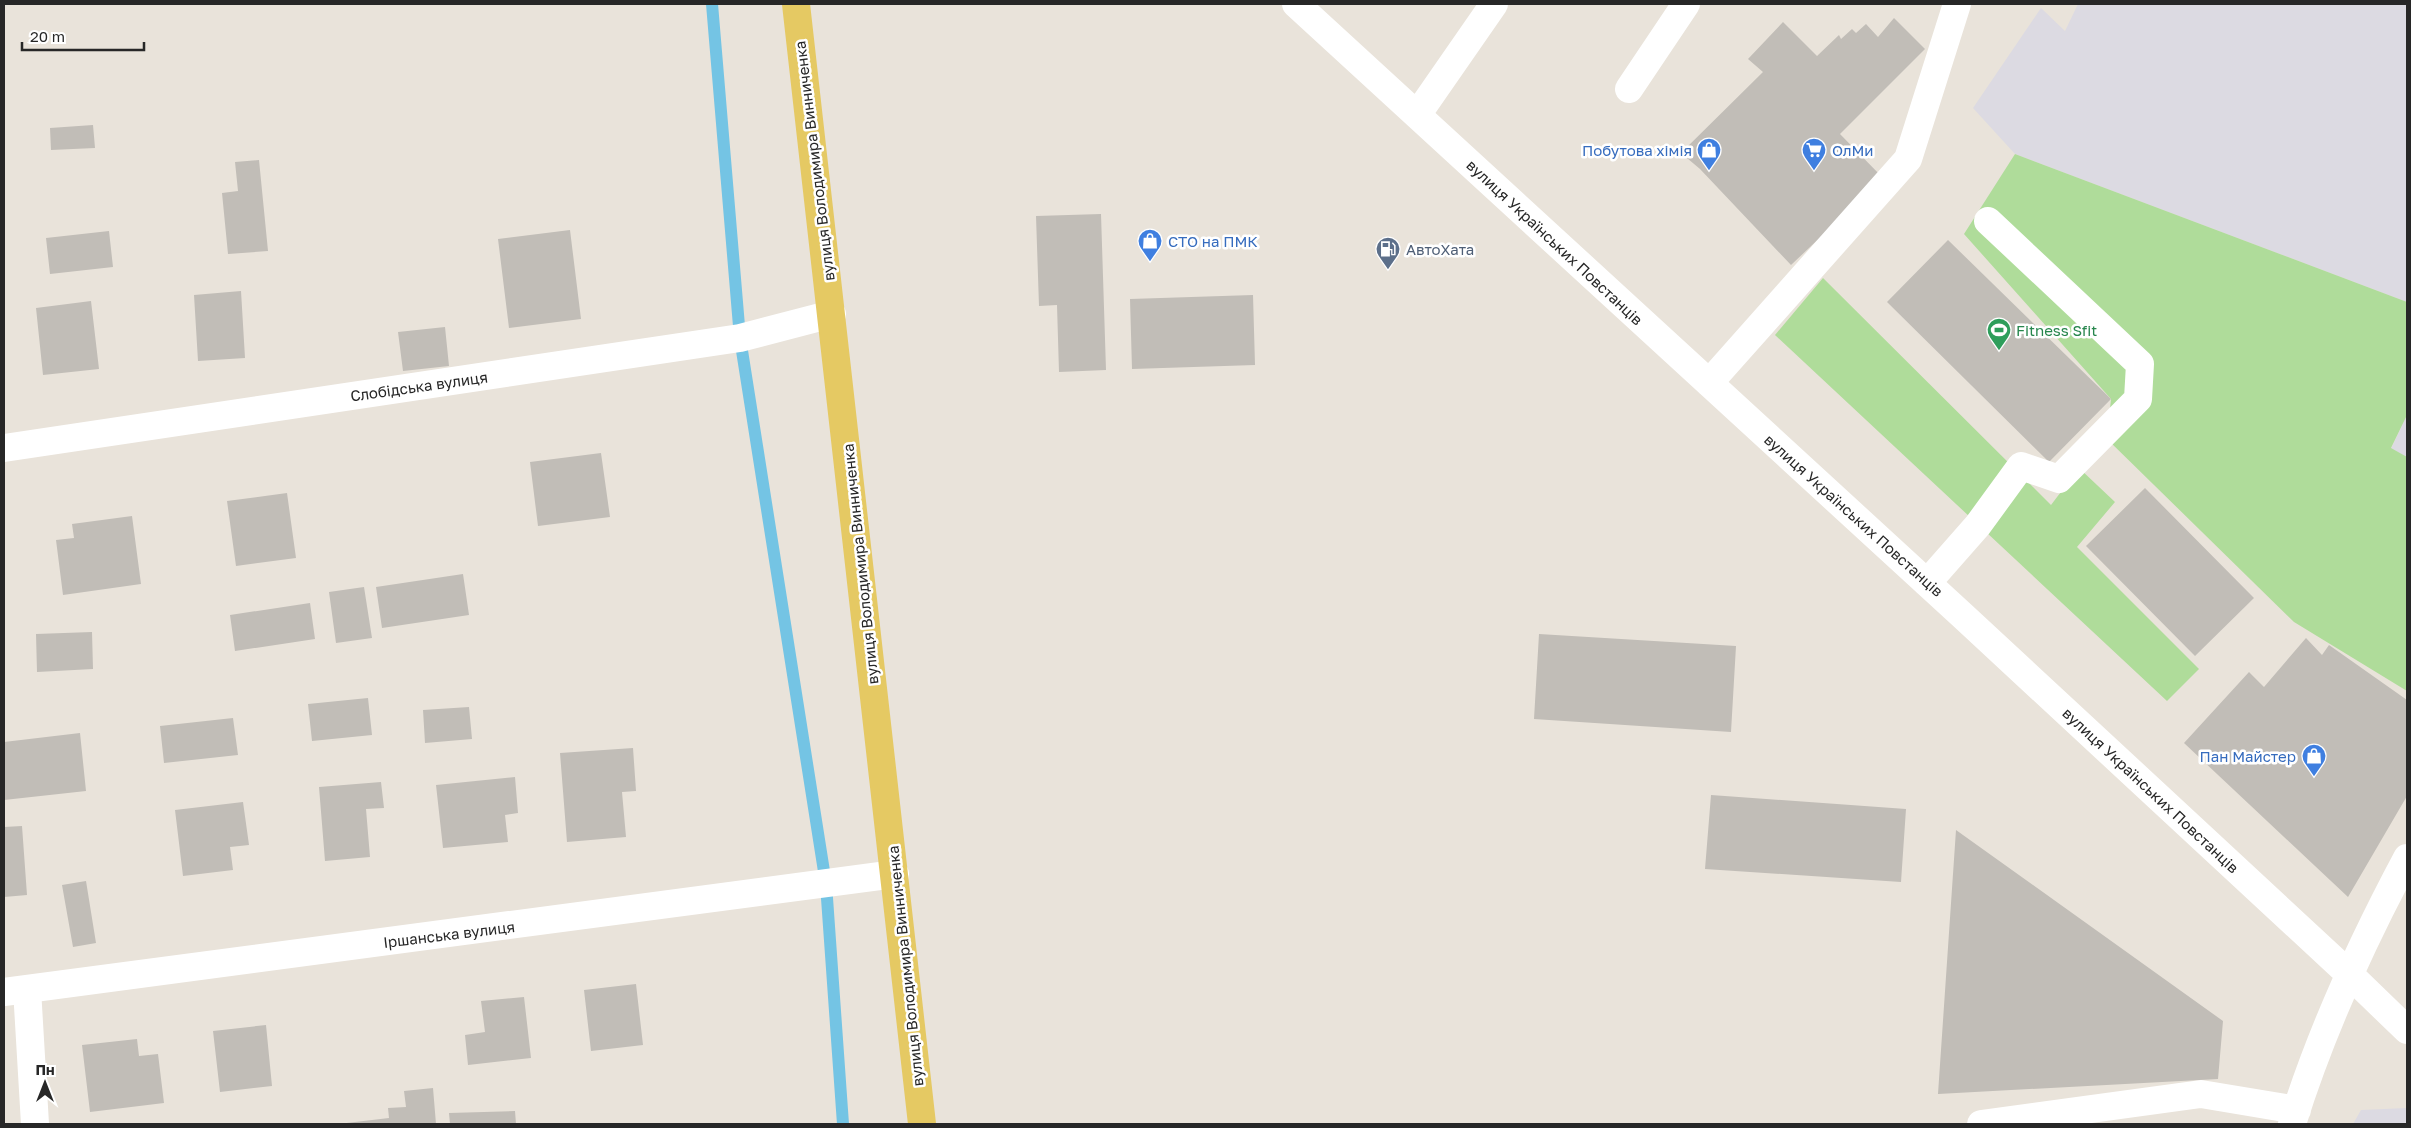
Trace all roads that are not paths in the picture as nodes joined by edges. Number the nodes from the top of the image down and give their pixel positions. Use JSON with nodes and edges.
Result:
{"nodes":[{"id":1,"x":796,"y":4,"type":"edge"},
{"id":2,"x":1296,"y":4,"type":"edge"},
{"id":3,"x":1494,"y":4,"type":"edge"},
{"id":4,"x":1686,"y":4,"type":"edge"},
{"id":5,"x":1957,"y":4,"type":"edge"},
{"id":6,"x":1628,"y":89,"type":"dead end"},
{"id":7,"x":1417,"y":115,"type":"junction"},
{"id":8,"x":1988,"y":221,"type":"dead end"},
{"id":9,"x":832,"y":314,"type":"junction"},
{"id":10,"x":1709,"y":383,"type":"junction"},
{"id":11,"x":4,"y":448,"type":"edge"},
{"id":12,"x":1928,"y":583,"type":"junction"},
{"id":13,"x":2407,"y":858,"type":"edge"},
{"id":14,"x":894,"y":874,"type":"junction"},
{"id":15,"x":2348,"y":973,"type":"junction"},
{"id":16,"x":15,"y":991,"type":"edge"},
{"id":17,"x":2407,"y":1030,"type":"edge"},
{"id":18,"x":2297,"y":1119,"type":"edge"},
{"id":19,"x":35,"y":1124,"type":"edge"},
{"id":20,"x":922,"y":1124,"type":"edge"},
{"id":21,"x":1981,"y":1124,"type":"edge"}],
"edges":[{"from":1,"to":9,"type":"main road","name":"вулиця Володимира Винниченка"},
{"from":2,"to":7,"type":"street","name":"вулиця Українських Повстанців"},
{"from":3,"to":7,"type":"street"},
{"from":4,"to":6,"type":"street"},
{"from":5,"to":10,"type":"street"},
{"from":7,"to":10,"type":"street","name":"вулиця Українських Повстанців"},
{"from":8,"to":12,"type":"street"},
{"from":9,"to":11,"type":"street","name":"Слобідська вулиця"},
{"from":9,"to":14,"type":"main road","name":"вулиця Володимира Винниченка"},
{"from":10,"to":12,"type":"street","name":"вулиця Українських Повстанців"},
{"from":12,"to":15,"type":"street","name":"вулиця Українських Повстанців"},
{"from":13,"to":15,"type":"street"},
{"from":14,"to":16,"type":"street","name":"Іршанська вулиця"},
{"from":14,"to":20,"type":"main road","name":"вулиця Володимира Винниченка"},
{"from":15,"to":17,"type":"street","name":"вулиця Українських Повстанців"},
{"from":15,"to":18,"type":"street"},
{"from":16,"to":19,"type":"street"},
{"from":18,"to":21,"type":"street"}]}
